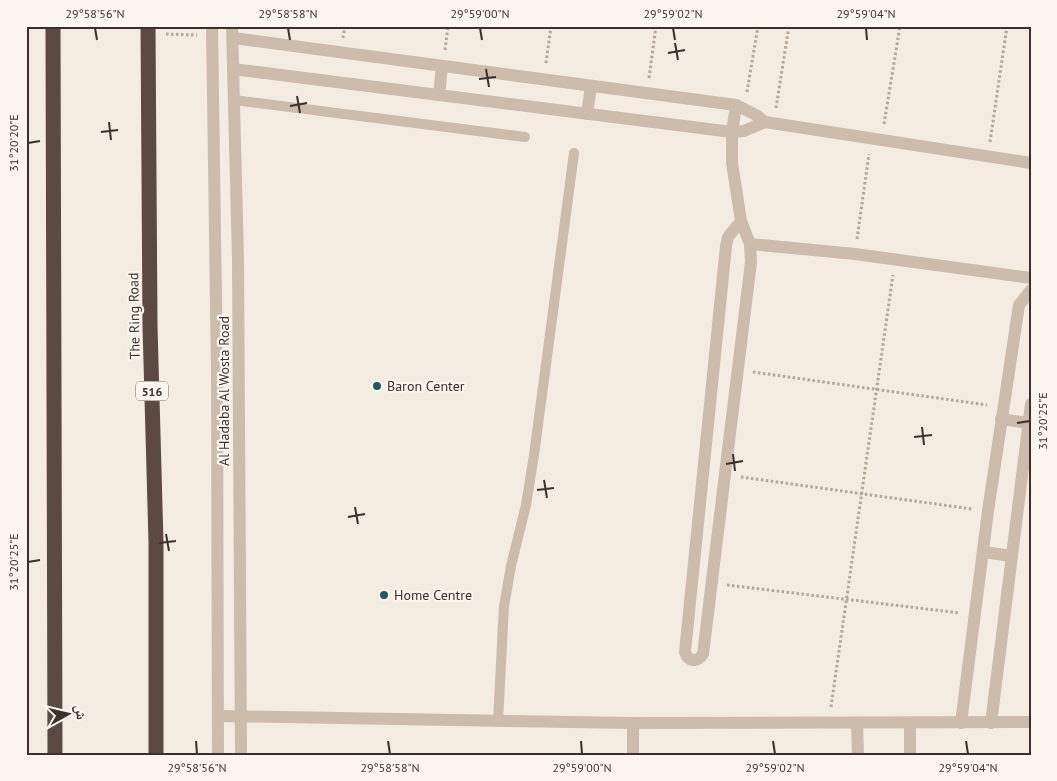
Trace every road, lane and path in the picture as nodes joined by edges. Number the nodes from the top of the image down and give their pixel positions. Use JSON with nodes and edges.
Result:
{"nodes":[{"id":1,"x":53,"y":26,"type":"edge"},
{"id":2,"x":448,"y":26,"type":"edge"},
{"id":3,"x":551,"y":26,"type":"edge"},
{"id":4,"x":656,"y":26,"type":"edge"},
{"id":5,"x":758,"y":26,"type":"edge"},
{"id":6,"x":789,"y":26,"type":"edge"},
{"id":7,"x":900,"y":26,"type":"edge"},
{"id":8,"x":1007,"y":26,"type":"edge"},
{"id":9,"x":148,"y":30,"type":"edge"},
{"id":10,"x":212,"y":31,"type":"edge"},
{"id":11,"x":232,"y":32,"type":"edge"},
{"id":12,"x":442,"y":66,"type":"junction"},
{"id":13,"x":233,"y":69,"type":"junction"},
{"id":14,"x":543,"y":79,"type":"junction"},
{"id":15,"x":591,"y":86,"type":"junction"},
{"id":16,"x":646,"y":93,"type":"junction"},
{"id":17,"x":439,"y":95,"type":"junction"},
{"id":18,"x":234,"y":100,"type":"junction"},
{"id":19,"x":740,"y":107,"type":"junction"},
{"id":20,"x":587,"y":114,"type":"junction"},
{"id":21,"x":769,"y":122,"type":"junction"},
{"id":22,"x":732,"y":132,"type":"junction"},
{"id":23,"x":525,"y":137,"type":"dead end"},
{"id":24,"x":876,"y":139,"type":"junction"},
{"id":25,"x":574,"y":153,"type":"dead end"},
{"id":26,"x":988,"y":156,"type":"junction"},
{"id":27,"x":1031,"y":163,"type":"edge"},
{"id":28,"x":741,"y":221,"type":"junction"},
{"id":29,"x":750,"y":244,"type":"junction"},
{"id":30,"x":855,"y":254,"type":"junction"},
{"id":31,"x":895,"y":259,"type":"junction"},
{"id":32,"x":1031,"y":278,"type":"edge"},
{"id":33,"x":1031,"y":290,"type":"edge"},
{"id":34,"x":738,"y":370,"type":"junction"},
{"id":35,"x":877,"y":389,"type":"junction"},
{"id":36,"x":1031,"y":404,"type":"edge"},
{"id":37,"x":1002,"y":413,"type":"junction"},
{"id":38,"x":1028,"y":424,"type":"junction"},
{"id":39,"x":724,"y":475,"type":"junction"},
{"id":40,"x":862,"y":494,"type":"junction"},
{"id":41,"x":988,"y":511,"type":"junction"},
{"id":42,"x":982,"y":552,"type":"junction"},
{"id":43,"x":1012,"y":556,"type":"junction"},
{"id":44,"x":711,"y":583,"type":"junction"},
{"id":45,"x":847,"y":599,"type":"junction"},
{"id":46,"x":975,"y":615,"type":"junction"},
{"id":47,"x":218,"y":716,"type":"junction"},
{"id":48,"x":241,"y":717,"type":"junction"},
{"id":49,"x":498,"y":721,"type":"junction"},
{"id":50,"x":1031,"y":722,"type":"edge"},
{"id":51,"x":633,"y":723,"type":"junction"},
{"id":52,"x":829,"y":723,"type":"junction"},
{"id":53,"x":857,"y":723,"type":"junction"},
{"id":54,"x":910,"y":723,"type":"junction"},
{"id":55,"x":962,"y":723,"type":"junction"},
{"id":56,"x":991,"y":723,"type":"junction"},
{"id":57,"x":55,"y":755,"type":"edge"},
{"id":58,"x":156,"y":755,"type":"edge"},
{"id":59,"x":218,"y":755,"type":"edge"},
{"id":60,"x":241,"y":755,"type":"edge"},
{"id":61,"x":633,"y":755,"type":"edge"},
{"id":62,"x":858,"y":755,"type":"edge"},
{"id":63,"x":910,"y":755,"type":"edge"}],
"edges":[{"from":1,"to":57,"type":"highway"},
{"from":2,"to":12,"type":"path"},
{"from":3,"to":14,"type":"path"},
{"from":4,"to":16,"type":"path"},
{"from":5,"to":19,"type":"path"},
{"from":6,"to":21,"type":"path"},
{"from":7,"to":24,"type":"path"},
{"from":8,"to":26,"type":"path"},
{"from":9,"to":10,"type":"path"},
{"from":9,"to":58,"type":"highway","name":"The Ring Road","number":"516"},
{"from":10,"to":47,"type":"street","name":"Al Hadaba Al Wosta Road"},
{"from":11,"to":12,"type":"street"},
{"from":11,"to":13,"type":"street","name":"Al Hadaba Al Wosta Road"},
{"from":12,"to":14,"type":"street"},
{"from":12,"to":17,"type":"street"},
{"from":13,"to":17,"type":"street"},
{"from":13,"to":18,"type":"street","name":"Al Hadaba Al Wosta Road"},
{"from":14,"to":15,"type":"street"},
{"from":15,"to":16,"type":"street"},
{"from":15,"to":20,"type":"street"},
{"from":16,"to":19,"type":"street"},
{"from":17,"to":20,"type":"street"},
{"from":18,"to":23,"type":"lane"},
{"from":18,"to":48,"type":"street","name":"Al Hadaba Al Wosta Road"},
{"from":19,"to":21,"type":"street"},
{"from":19,"to":22,"type":"street"},
{"from":20,"to":22,"type":"street"},
{"from":21,"to":22,"type":"street"},
{"from":21,"to":24,"type":"street"},
{"from":22,"to":28,"type":"street"},
{"from":24,"to":26,"type":"street"},
{"from":24,"to":30,"type":"path"},
{"from":25,"to":49,"type":"lane"},
{"from":26,"to":27,"type":"street"},
{"from":28,"to":29,"type":"street"},
{"from":28,"to":44,"type":"street"},
{"from":29,"to":30,"type":"street"},
{"from":29,"to":34,"type":"street"},
{"from":30,"to":31,"type":"street"},
{"from":31,"to":32,"type":"street"},
{"from":31,"to":35,"type":"path"},
{"from":33,"to":37,"type":"street"},
{"from":34,"to":35,"type":"path"},
{"from":34,"to":39,"type":"street"},
{"from":35,"to":37,"type":"path"},
{"from":35,"to":40,"type":"path"},
{"from":36,"to":38,"type":"street"},
{"from":37,"to":38,"type":"street"},
{"from":37,"to":41,"type":"street"},
{"from":38,"to":43,"type":"street"},
{"from":39,"to":40,"type":"path"},
{"from":39,"to":44,"type":"street"},
{"from":40,"to":41,"type":"path"},
{"from":40,"to":45,"type":"path"},
{"from":41,"to":42,"type":"street"},
{"from":42,"to":43,"type":"street"},
{"from":42,"to":46,"type":"street"},
{"from":43,"to":56,"type":"street"},
{"from":44,"to":45,"type":"path"},
{"from":45,"to":46,"type":"path"},
{"from":45,"to":52,"type":"path"},
{"from":46,"to":55,"type":"street"},
{"from":47,"to":48,"type":"street"},
{"from":47,"to":59,"type":"street","name":"Al Hadaba Al Wosta Road"},
{"from":48,"to":49,"type":"street"},
{"from":48,"to":60,"type":"street","name":"Al Hadaba Al Wosta Road"},
{"from":49,"to":51,"type":"street"},
{"from":50,"to":56,"type":"street"},
{"from":51,"to":52,"type":"street"},
{"from":51,"to":61,"type":"street"},
{"from":52,"to":53,"type":"street"},
{"from":53,"to":54,"type":"street"},
{"from":53,"to":62,"type":"street"},
{"from":54,"to":55,"type":"street"},
{"from":54,"to":63,"type":"street"},
{"from":55,"to":56,"type":"street"}]}
